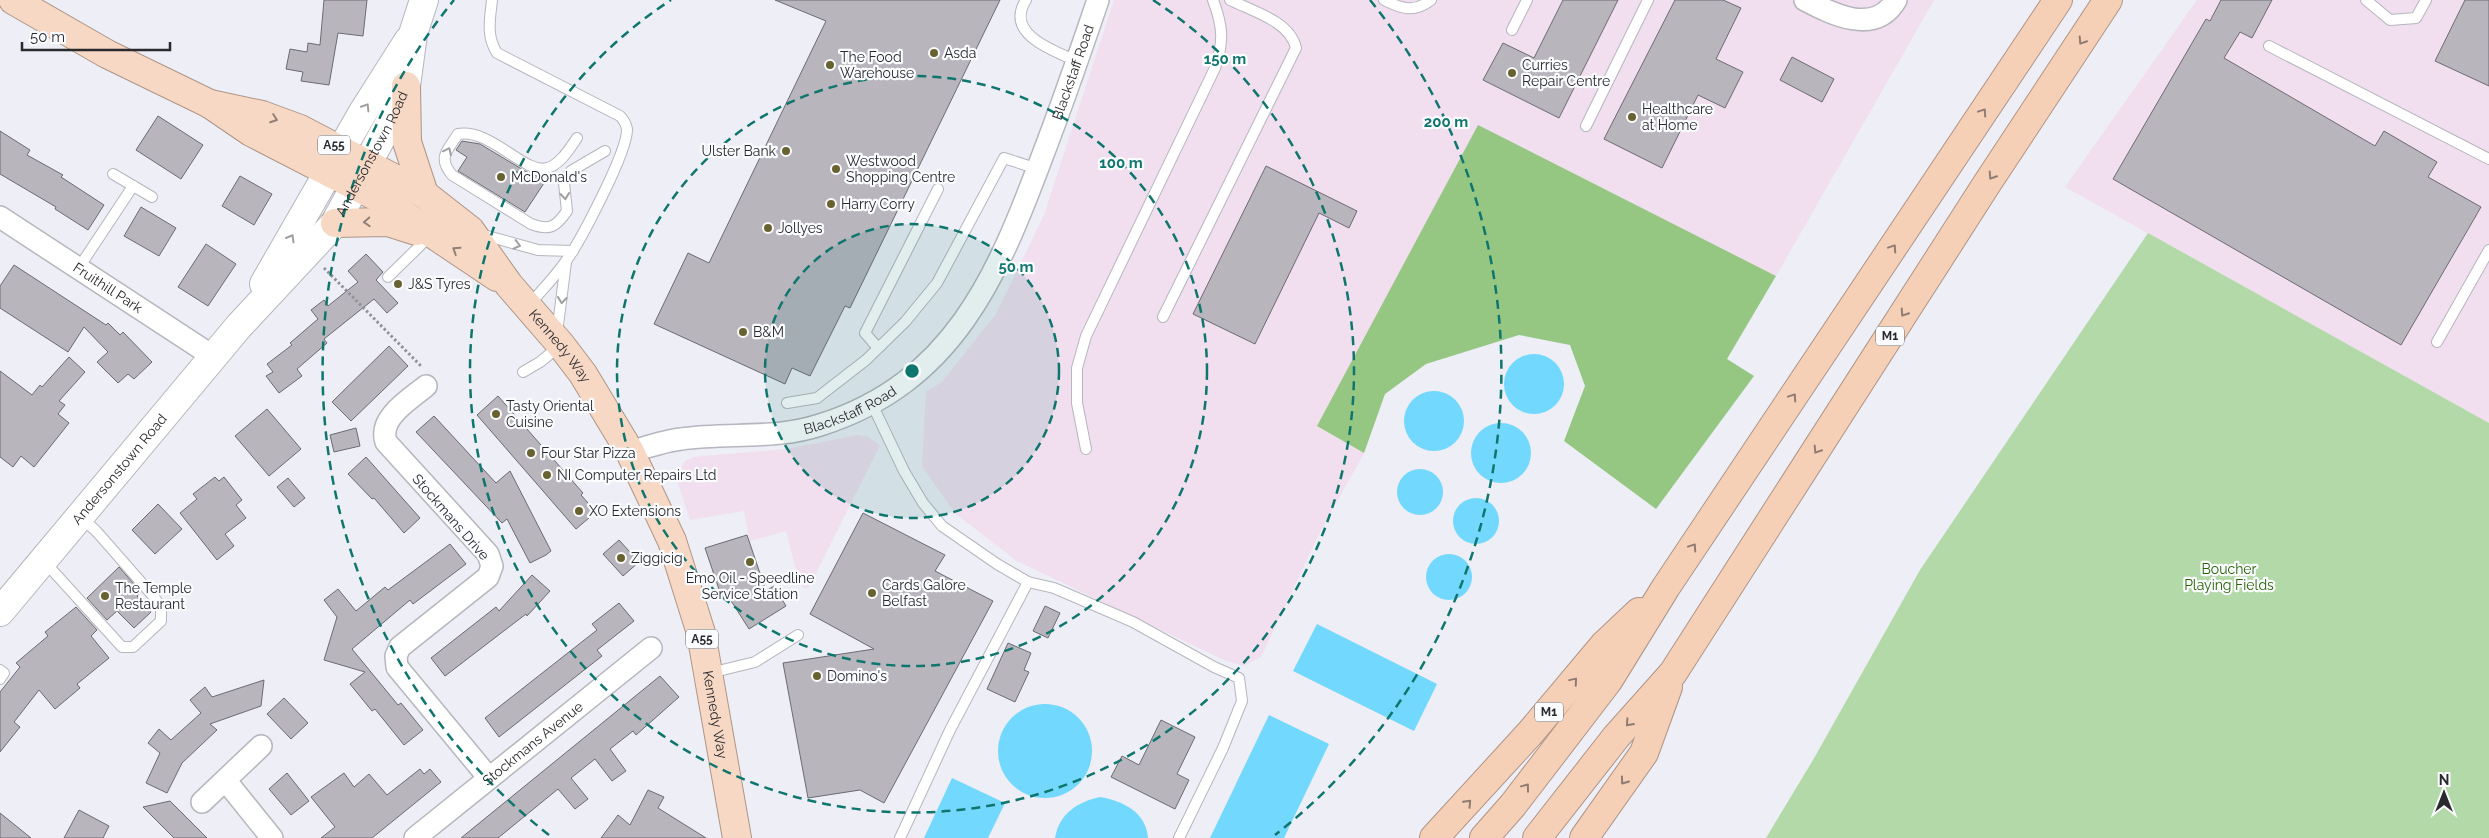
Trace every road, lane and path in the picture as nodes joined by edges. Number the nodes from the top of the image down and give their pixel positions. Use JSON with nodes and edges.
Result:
{"nodes":[{"id":1,"x":13,"y":0,"type":"edge"},
{"id":2,"x":424,"y":0,"type":"edge"},
{"id":3,"x":492,"y":0,"type":"edge"},
{"id":4,"x":1026,"y":0,"type":"edge"},
{"id":5,"x":1098,"y":0,"type":"edge"},
{"id":6,"x":1213,"y":0,"type":"edge"},
{"id":7,"x":1230,"y":0,"type":"edge"},
{"id":8,"x":1384,"y":0,"type":"edge"},
{"id":9,"x":1431,"y":0,"type":"edge"},
{"id":10,"x":1527,"y":0,"type":"edge"},
{"id":11,"x":1648,"y":0,"type":"edge"},
{"id":12,"x":1805,"y":0,"type":"edge"},
{"id":13,"x":1896,"y":0,"type":"edge"},
{"id":14,"x":2058,"y":0,"type":"edge"},
{"id":15,"x":2108,"y":0,"type":"edge"},
{"id":16,"x":2366,"y":0,"type":"edge"},
{"id":17,"x":2426,"y":0,"type":"edge"},
{"id":18,"x":1512,"y":30,"type":"dead end"},
{"id":19,"x":413,"y":34,"type":"junction"},
{"id":20,"x":2269,"y":46,"type":"dead end"},
{"id":21,"x":1078,"y":62,"type":"junction"},
{"id":22,"x":406,"y":86,"type":"junction"},
{"id":23,"x":1586,"y":126,"type":"dead end"},
{"id":24,"x":577,"y":138,"type":"dead end"},
{"id":25,"x":605,"y":151,"type":"dead end"},
{"id":26,"x":2489,"y":158,"type":"edge"},
{"id":27,"x":334,"y":160,"type":"junction"},
{"id":28,"x":1038,"y":169,"type":"junction"},
{"id":29,"x":113,"y":174,"type":"dead end"},
{"id":30,"x":361,"y":175,"type":"junction"},
{"id":31,"x":133,"y":186,"type":"junction"},
{"id":32,"x":938,"y":190,"type":"dead end"},
{"id":33,"x":424,"y":194,"type":"junction"},
{"id":34,"x":152,"y":197,"type":"dead end"},
{"id":35,"x":0,"y":217,"type":"edge"},
{"id":36,"x":334,"y":223,"type":"junction"},
{"id":37,"x":439,"y":224,"type":"junction"},
{"id":38,"x":470,"y":230,"type":"junction"},
{"id":39,"x":2489,"y":250,"type":"edge"},
{"id":40,"x":573,"y":251,"type":"junction"},
{"id":41,"x":566,"y":262,"type":"junction"},
{"id":42,"x":321,"y":266,"type":"dead end"},
{"id":43,"x":78,"y":269,"type":"junction"},
{"id":44,"x":388,"y":277,"type":"dead end"},
{"id":45,"x":509,"y":285,"type":"junction"},
{"id":46,"x":529,"y":305,"type":"junction"},
{"id":47,"x":1163,"y":317,"type":"dead end"},
{"id":48,"x":239,"y":326,"type":"junction"},
{"id":49,"x":559,"y":342,"type":"junction"},
{"id":50,"x":2437,"y":342,"type":"dead end"},
{"id":51,"x":878,"y":348,"type":"junction"},
{"id":52,"x":214,"y":357,"type":"junction"},
{"id":53,"x":523,"y":372,"type":"dead end"},
{"id":54,"x":426,"y":386,"type":"joint"},
{"id":55,"x":787,"y":403,"type":"dead end"},
{"id":56,"x":872,"y":404,"type":"junction"},
{"id":57,"x":1086,"y":449,"type":"dead end"},
{"id":58,"x":630,"y":452,"type":"junction"},
{"id":59,"x":80,"y":516,"type":"junction"},
{"id":60,"x":42,"y":560,"type":"junction"},
{"id":61,"x":1028,"y":582,"type":"junction"},
{"id":62,"x":1666,"y":587,"type":"junction"},
{"id":63,"x":0,"y":612,"type":"edge"},
{"id":64,"x":798,"y":635,"type":"dead end"},
{"id":65,"x":651,"y":648,"type":"dead end"},
{"id":66,"x":0,"y":670,"type":"edge"},
{"id":67,"x":709,"y":673,"type":"junction"},
{"id":68,"x":1673,"y":673,"type":"junction"},
{"id":69,"x":0,"y":678,"type":"edge"},
{"id":70,"x":261,"y":746,"type":"dead end"},
{"id":71,"x":489,"y":778,"type":"junction"},
{"id":72,"x":226,"y":781,"type":"junction"},
{"id":73,"x":202,"y":802,"type":"dead end"},
{"id":74,"x":272,"y":838,"type":"edge"},
{"id":75,"x":415,"y":838,"type":"edge"},
{"id":76,"x":737,"y":838,"type":"edge"},
{"id":77,"x":900,"y":838,"type":"edge"},
{"id":78,"x":1179,"y":838,"type":"edge"},
{"id":79,"x":1434,"y":838,"type":"edge"},
{"id":80,"x":1484,"y":838,"type":"edge"},
{"id":81,"x":1537,"y":838,"type":"edge"},
{"id":82,"x":1584,"y":838,"type":"edge"}],
"edges":[{"from":1,"to":27,"type":"highway","name":"Kennedy Way","number":"A55"},
{"from":2,"to":19,"type":"main road","name":"Andersonstown Road"},
{"from":3,"to":40,"type":"lane"},
{"from":4,"to":21,"type":"lane"},
{"from":5,"to":21,"type":"street","name":"Blackstaff Road"},
{"from":6,"to":57,"type":"lane"},
{"from":7,"to":47,"type":"lane"},
{"from":8,"to":9,"type":"lane"},
{"from":10,"to":18,"type":"lane"},
{"from":11,"to":23,"type":"lane"},
{"from":12,"to":13,"type":"street"},
{"from":62,"to":14,"type":"highway","number":"M1","one_way":true},
{"from":15,"to":68,"type":"highway","number":"M1","one_way":true},
{"from":16,"to":17,"type":"lane"},
{"from":19,"to":22,"type":"main road","name":"Andersonstown Road"},
{"from":27,"to":19,"type":"main road","name":"Andersonstown Road","one_way":true},
{"from":20,"to":26,"type":"lane"},
{"from":21,"to":28,"type":"street","name":"Blackstaff Road"},
{"from":22,"to":30,"type":"main road","name":"Andersonstown Road"},
{"from":22,"to":33,"type":"highway"},
{"from":25,"to":24,"type":"lane","one_way":true},
{"from":27,"to":30,"type":"highway","name":"Kennedy Way","number":"A55"},
{"from":48,"to":27,"type":"main road","name":"Andersonstown Road","one_way":true},
{"from":28,"to":51,"type":"lane"},
{"from":28,"to":56,"type":"street","name":"Blackstaff Road"},
{"from":29,"to":31,"type":"lane"},
{"from":30,"to":33,"type":"highway","name":"Kennedy Way","number":"A55"},
{"from":30,"to":36,"type":"main road","name":"Andersonstown Road"},
{"from":30,"to":37,"type":"highway","name":"Kennedy Way","number":"A55"},
{"from":31,"to":34,"type":"lane"},
{"from":31,"to":43,"type":"lane"},
{"from":32,"to":51,"type":"lane"},
{"from":33,"to":37,"type":"highway","name":"Kennedy Way","number":"A55"},
{"from":35,"to":43,"type":"street","name":"Fruithill Park"},
{"from":37,"to":36,"type":"highway","one_way":true},
{"from":36,"to":48,"type":"main road","name":"Andersonstown Road"},
{"from":37,"to":38,"type":"highway","name":"Kennedy Way","number":"A55"},
{"from":37,"to":44,"type":"lane"},
{"from":45,"to":37,"type":"highway","name":"Kennedy Way","number":"A55","one_way":true},
{"from":38,"to":40,"type":"lane","one_way":true},
{"from":38,"to":45,"type":"highway","name":"Kennedy Way","number":"A55"},
{"from":39,"to":50,"type":"lane"},
{"from":40,"to":41,"type":"lane"},
{"from":41,"to":46,"type":"lane"},
{"from":41,"to":49,"type":"lane","one_way":true},
{"from":42,"to":54,"type":"path"},
{"from":43,"to":52,"type":"street","name":"Fruithill Park"},
{"from":45,"to":46,"type":"highway","name":"Kennedy Way","number":"A55"},
{"from":46,"to":49,"type":"highway","name":"Kennedy Way","number":"A55"},
{"from":48,"to":52,"type":"main road","name":"Andersonstown Road"},
{"from":49,"to":53,"type":"lane"},
{"from":49,"to":58,"type":"highway","name":"Kennedy Way","number":"A55"},
{"from":51,"to":55,"type":"lane"},
{"from":52,"to":59,"type":"main road","name":"Andersonstown Road"},
{"from":54,"to":71,"type":"street","name":"Stockmans Drive"},
{"from":56,"to":58,"type":"street","name":"Blackstaff Road"},
{"from":56,"to":61,"type":"lane"},
{"from":58,"to":67,"type":"highway","name":"Kennedy Way","number":"A55"},
{"from":59,"to":60,"type":"main road","name":"Andersonstown Road"},
{"from":59,"to":60,"type":"lane"},
{"from":60,"to":63,"type":"main road","name":"Andersonstown Road"},
{"from":61,"to":77,"type":"lane"},
{"from":61,"to":78,"type":"lane"},
{"from":79,"to":62,"type":"highway","number":"M1","one_way":true},
{"from":80,"to":62,"type":"highway","number":"M1","one_way":true},
{"from":64,"to":67,"type":"lane"},
{"from":65,"to":71,"type":"street","name":"Stockmans Avenue"},
{"from":66,"to":69,"type":"lane"},
{"from":67,"to":76,"type":"highway","name":"Kennedy Way","number":"A55"},
{"from":68,"to":81,"type":"highway","number":"M1","one_way":true},
{"from":68,"to":82,"type":"highway","number":"M1","one_way":true},
{"from":70,"to":72,"type":"street"},
{"from":71,"to":75,"type":"street","name":"Stockmans Avenue"},
{"from":72,"to":73,"type":"street"},
{"from":72,"to":74,"type":"street"}]}
